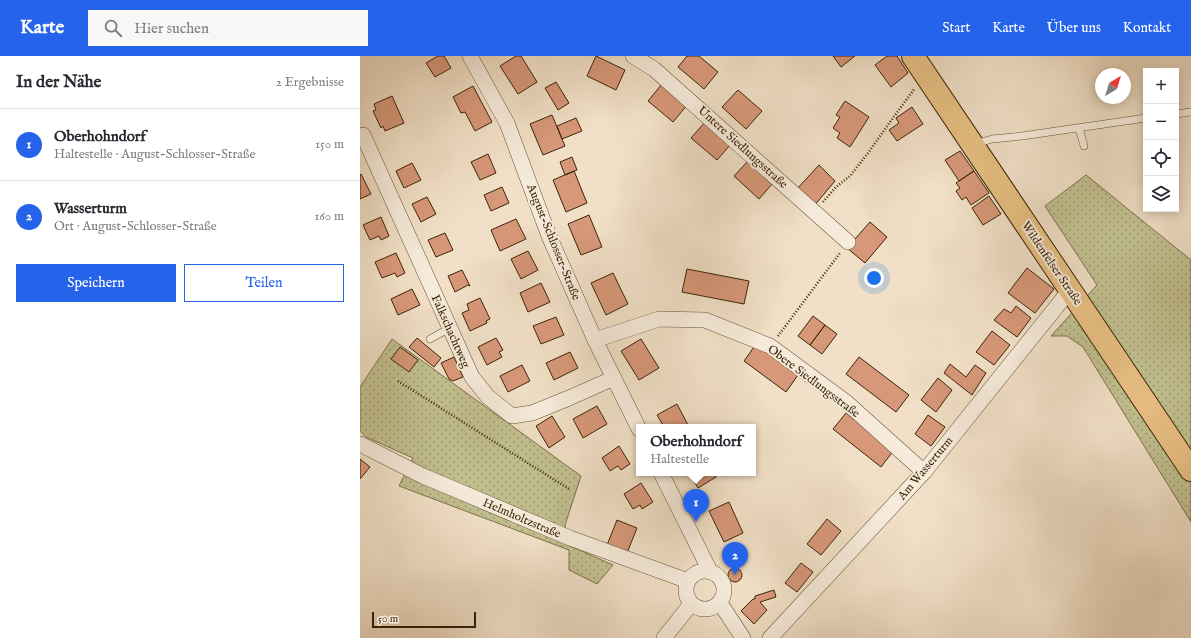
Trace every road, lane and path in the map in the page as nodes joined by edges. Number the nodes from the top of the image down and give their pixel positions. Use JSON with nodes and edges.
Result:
{"nodes":[{"id":1,"x":472,"y":56,"type":"edge"},
{"id":2,"x":634,"y":56,"type":"edge"},
{"id":3,"x":914,"y":56,"type":"edge"},
{"id":4,"x":928,"y":77,"type":"junction"},
{"id":5,"x":1191,"y":112,"type":"edge"},
{"id":6,"x":1179,"y":114,"type":"edge"},
{"id":7,"x":1143,"y":118,"type":"edge"},
{"id":8,"x":1078,"y":128,"type":"junction"},
{"id":9,"x":362,"y":135,"type":"dead end"},
{"id":10,"x":972,"y":145,"type":"junction"},
{"id":11,"x":1084,"y":146,"type":"dead end"},
{"id":12,"x":815,"y":212,"type":"junction"},
{"id":13,"x":848,"y":242,"type":"joint"},
{"id":14,"x":1070,"y":290,"type":"junction"},
{"id":15,"x":450,"y":328,"type":"junction"},
{"id":16,"x":430,"y":339,"type":"dead end"},
{"id":17,"x":595,"y":340,"type":"junction"},
{"id":18,"x":770,"y":346,"type":"junction"},
{"id":19,"x":614,"y":378,"type":"junction"},
{"id":20,"x":398,"y":381,"type":"dead end"},
{"id":21,"x":637,"y":424,"type":"edge"},
{"id":22,"x":360,"y":444,"type":"edge"},
{"id":23,"x":1191,"y":470,"type":"edge"},
{"id":24,"x":924,"y":472,"type":"junction"},
{"id":25,"x":662,"y":476,"type":"edge"},
{"id":26,"x":569,"y":489,"type":"dead end"},
{"id":27,"x":710,"y":571,"type":"junction"},
{"id":28,"x":688,"y":581,"type":"junction"},
{"id":29,"x":720,"y":603,"type":"junction"},
{"id":30,"x":691,"y":604,"type":"junction"},
{"id":31,"x":664,"y":638,"type":"edge"},
{"id":32,"x":743,"y":638,"type":"edge"},
{"id":33,"x":770,"y":638,"type":"edge"}],
"edges":[{"from":1,"to":17,"type":"street","name":"August-Schlosser-Straße"},
{"from":2,"to":12,"type":"street","name":"Untere Siedlungsstraße"},
{"from":3,"to":4,"type":"main road","name":"Wildenfelser Straße"},
{"from":4,"to":10,"type":"main road","name":"Wildenfelser Straße"},
{"from":4,"to":12,"type":"path"},
{"from":5,"to":6,"type":"lane"},
{"from":7,"to":8,"type":"lane"},
{"from":8,"to":10,"type":"lane"},
{"from":8,"to":11,"type":"lane"},
{"from":9,"to":15,"type":"street","name":"Falkschachtweg"},
{"from":10,"to":14,"type":"main road","name":"Wildenfelser Straße"},
{"from":12,"to":13,"type":"street","name":"Untere Siedlungsstraße"},
{"from":13,"to":18,"type":"path"},
{"from":14,"to":23,"type":"main road","name":"Wildenfelser Straße"},
{"from":14,"to":24,"type":"street","name":"Am Wasserturm"},
{"from":15,"to":16,"type":"lane"},
{"from":15,"to":19,"type":"street","name":"Falkschachtweg"},
{"from":17,"to":18,"type":"street","name":"Obere Siedlungsstraße"},
{"from":17,"to":19,"type":"street","name":"August-Schlosser-Straße"},
{"from":18,"to":24,"type":"street","name":"Obere Siedlungsstraße"},
{"from":19,"to":21,"type":"street","name":"August-Schlosser-Straße"},
{"from":20,"to":26,"type":"path"},
{"from":22,"to":28,"type":"street","name":"Helmholtzstraße"},
{"from":24,"to":33,"type":"street","name":"Am Wasserturm"},
{"from":25,"to":27,"type":"street"},
{"from":27,"to":28,"type":"street"},
{"from":27,"to":29,"type":"street"},
{"from":28,"to":30,"type":"street"},
{"from":29,"to":30,"type":"street"},
{"from":29,"to":32,"type":"street"},
{"from":30,"to":31,"type":"street"}]}
